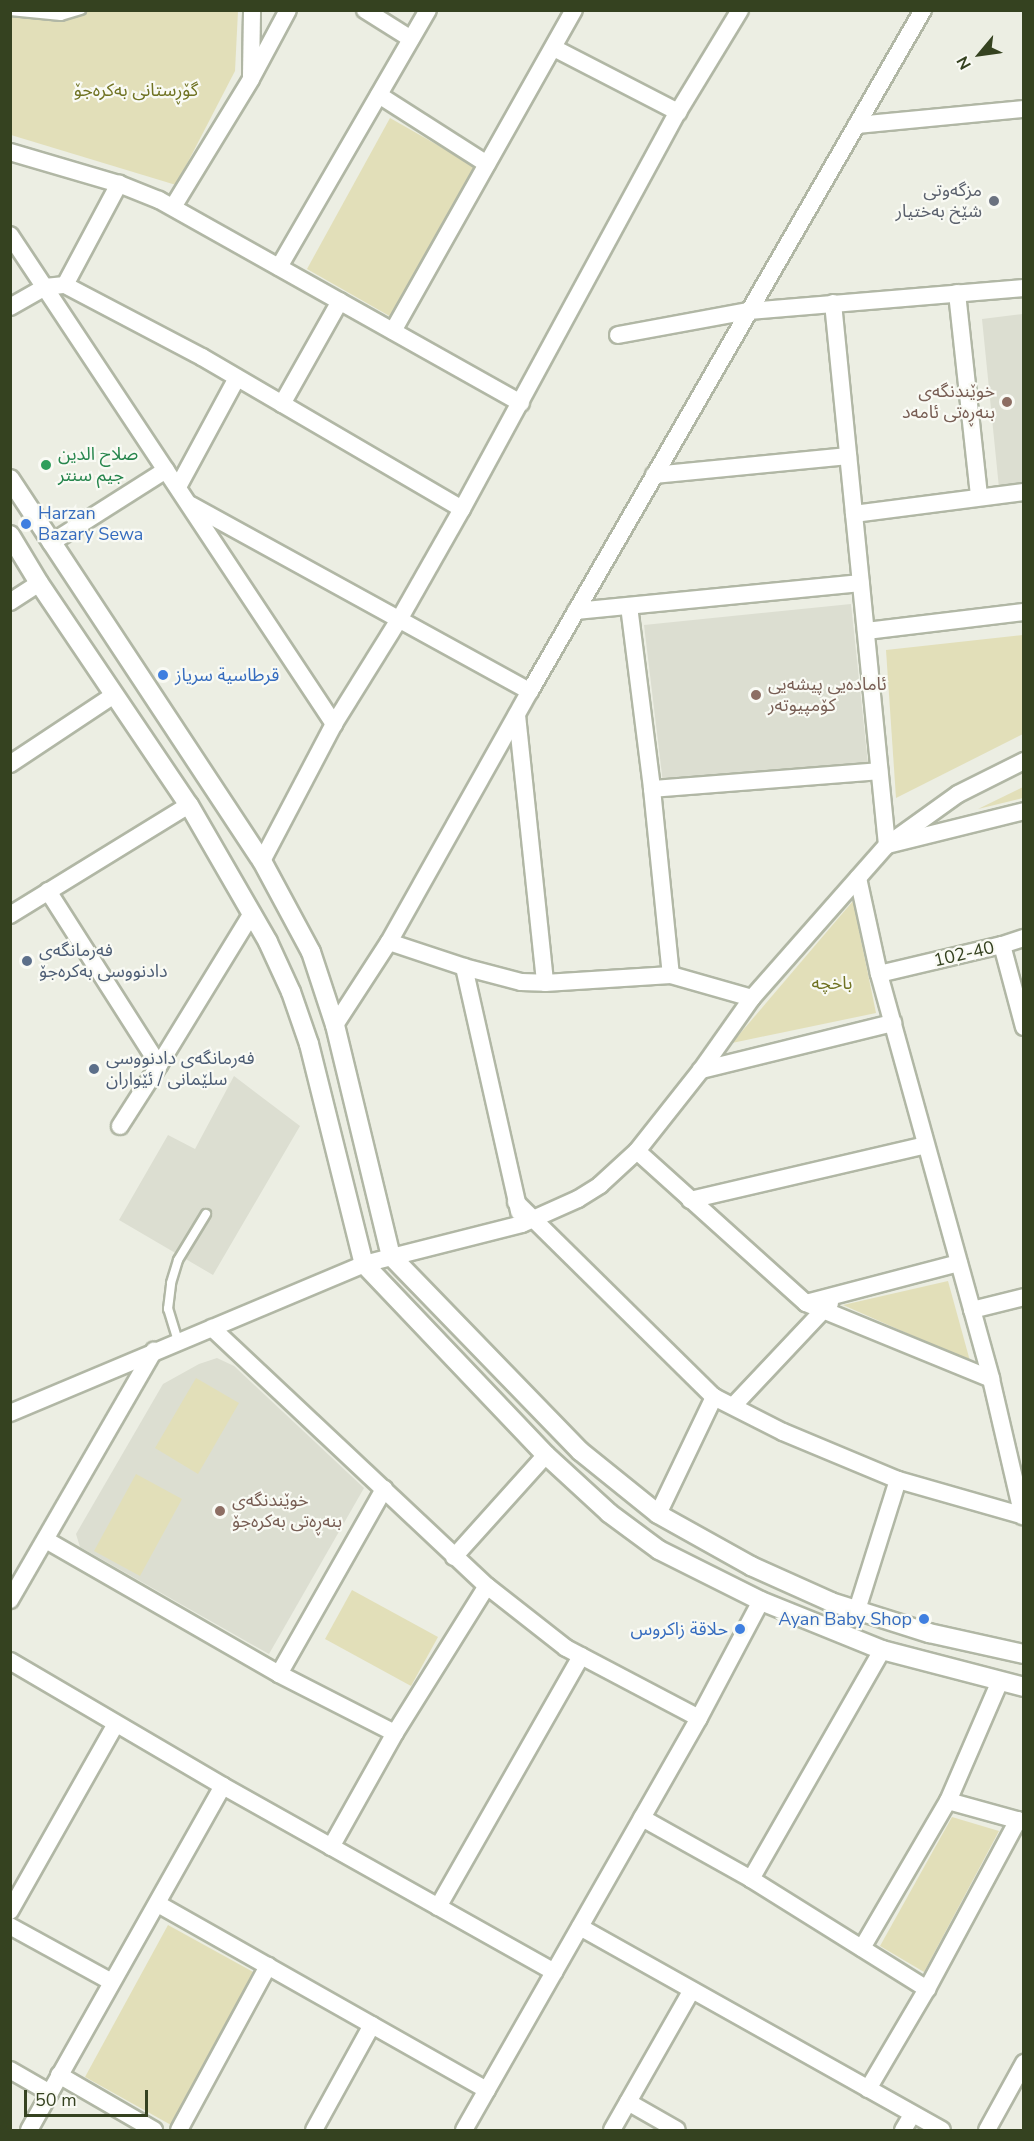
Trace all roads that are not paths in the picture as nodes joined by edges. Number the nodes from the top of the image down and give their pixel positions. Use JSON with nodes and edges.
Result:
{"nodes":[{"id":1,"x":81,"y":10,"type":"edge"},
{"id":2,"x":252,"y":10,"type":"edge"},
{"id":3,"x":288,"y":10,"type":"edge"},
{"id":4,"x":365,"y":10,"type":"edge"},
{"id":5,"x":428,"y":10,"type":"edge"},
{"id":6,"x":574,"y":10,"type":"edge"},
{"id":7,"x":740,"y":10,"type":"edge"},
{"id":8,"x":922,"y":10,"type":"edge"},
{"id":9,"x":10,"y":11,"type":"edge"},
{"id":10,"x":411,"y":39,"type":"junction"},
{"id":11,"x":554,"y":48,"type":"junction"},
{"id":12,"x":251,"y":79,"type":"junction"},
{"id":13,"x":379,"y":95,"type":"junction"},
{"id":14,"x":1023,"y":109,"type":"edge"},
{"id":15,"x":678,"y":112,"type":"junction"},
{"id":16,"x":857,"y":125,"type":"junction"},
{"id":17,"x":10,"y":152,"type":"edge"},
{"id":18,"x":487,"y":164,"type":"junction"},
{"id":19,"x":119,"y":184,"type":"junction"},
{"id":20,"x":173,"y":207,"type":"junction"},
{"id":21,"x":10,"y":235,"type":"edge"},
{"id":22,"x":279,"y":267,"type":"junction"},
{"id":23,"x":65,"y":285,"type":"junction"},
{"id":24,"x":45,"y":287,"type":"junction"},
{"id":25,"x":1023,"y":288,"type":"edge"},
{"id":26,"x":957,"y":293,"type":"junction"},
{"id":27,"x":340,"y":301,"type":"junction"},
{"id":28,"x":833,"y":303,"type":"junction"},
{"id":29,"x":10,"y":307,"type":"edge"},
{"id":30,"x":749,"y":311,"type":"junction"},
{"id":31,"x":393,"y":331,"type":"junction"},
{"id":32,"x":618,"y":335,"type":"dead end"},
{"id":33,"x":237,"y":378,"type":"junction"},
{"id":34,"x":521,"y":403,"type":"junction"},
{"id":35,"x":282,"y":404,"type":"junction"},
{"id":36,"x":848,"y":456,"type":"junction"},
{"id":37,"x":166,"y":470,"type":"junction"},
{"id":38,"x":654,"y":475,"type":"junction"},
{"id":39,"x":10,"y":479,"type":"edge"},
{"id":40,"x":178,"y":487,"type":"junction"},
{"id":41,"x":1023,"y":492,"type":"edge"},
{"id":42,"x":979,"y":497,"type":"junction"},
{"id":43,"x":188,"y":503,"type":"junction"},
{"id":44,"x":462,"y":510,"type":"junction"},
{"id":45,"x":854,"y":513,"type":"junction"},
{"id":46,"x":10,"y":535,"type":"edge"},
{"id":47,"x":51,"y":543,"type":"junction"},
{"id":48,"x":39,"y":583,"type":"junction"},
{"id":49,"x":861,"y":583,"type":"junction"},
{"id":50,"x":10,"y":602,"type":"edge"},
{"id":51,"x":629,"y":606,"type":"junction"},
{"id":52,"x":576,"y":611,"type":"junction"},
{"id":53,"x":1023,"y":612,"type":"edge"},
{"id":54,"x":400,"y":618,"type":"junction"},
{"id":55,"x":866,"y":631,"type":"junction"},
{"id":56,"x":530,"y":691,"type":"junction"},
{"id":57,"x":114,"y":695,"type":"junction"},
{"id":58,"x":517,"y":715,"type":"junction"},
{"id":59,"x":334,"y":724,"type":"junction"},
{"id":60,"x":1023,"y":761,"type":"edge"},
{"id":61,"x":10,"y":764,"type":"edge"},
{"id":62,"x":879,"y":771,"type":"junction"},
{"id":63,"x":205,"y":777,"type":"junction"},
{"id":64,"x":652,"y":789,"type":"junction"},
{"id":65,"x":185,"y":799,"type":"junction"},
{"id":66,"x":1023,"y":811,"type":"edge"},
{"id":67,"x":237,"y":824,"type":"junction"},
{"id":68,"x":211,"y":839,"type":"junction"},
{"id":69,"x":887,"y":845,"type":"junction"},
{"id":70,"x":262,"y":861,"type":"junction"},
{"id":71,"x":858,"y":878,"type":"junction"},
{"id":72,"x":48,"y":891,"type":"junction"},
{"id":73,"x":252,"y":913,"type":"junction"},
{"id":74,"x":10,"y":915,"type":"edge"},
{"id":75,"x":1023,"y":938,"type":"edge"},
{"id":76,"x":389,"y":942,"type":"junction"},
{"id":77,"x":1002,"y":945,"type":"junction"},
{"id":78,"x":464,"y":967,"type":"junction"},
{"id":79,"x":879,"y":974,"type":"junction"},
{"id":80,"x":671,"y":975,"type":"junction"},
{"id":81,"x":545,"y":983,"type":"junction"},
{"id":82,"x":752,"y":998,"type":"junction"},
{"id":83,"x":893,"y":1023,"type":"junction"},
{"id":84,"x":335,"y":1025,"type":"junction"},
{"id":85,"x":1023,"y":1027,"type":"edge"},
{"id":86,"x":159,"y":1065,"type":"junction"},
{"id":87,"x":701,"y":1070,"type":"junction"},
{"id":88,"x":120,"y":1126,"type":"dead end"},
{"id":89,"x":926,"y":1145,"type":"junction"},
{"id":90,"x":637,"y":1151,"type":"junction"},
{"id":91,"x":690,"y":1200,"type":"junction"},
{"id":92,"x":206,"y":1214,"type":"dead end"},
{"id":93,"x":527,"y":1222,"type":"junction"},
{"id":94,"x":391,"y":1256,"type":"junction"},
{"id":95,"x":959,"y":1263,"type":"junction"},
{"id":96,"x":364,"y":1264,"type":"junction"},
{"id":97,"x":838,"y":1295,"type":"junction"},
{"id":98,"x":1023,"y":1297,"type":"edge"},
{"id":99,"x":806,"y":1303,"type":"junction"},
{"id":100,"x":824,"y":1310,"type":"junction"},
{"id":101,"x":972,"y":1310,"type":"junction"},
{"id":102,"x":212,"y":1328,"type":"junction"},
{"id":103,"x":178,"y":1341,"type":"junction"},
{"id":104,"x":154,"y":1351,"type":"junction"},
{"id":105,"x":991,"y":1379,"type":"junction"},
{"id":106,"x":714,"y":1397,"type":"junction"},
{"id":107,"x":734,"y":1405,"type":"junction"},
{"id":108,"x":10,"y":1413,"type":"edge"},
{"id":109,"x":546,"y":1455,"type":"junction"},
{"id":110,"x":898,"y":1480,"type":"junction"},
{"id":111,"x":384,"y":1489,"type":"junction"},
{"id":112,"x":658,"y":1515,"type":"junction"},
{"id":113,"x":1023,"y":1516,"type":"edge"},
{"id":114,"x":46,"y":1540,"type":"junction"},
{"id":115,"x":454,"y":1557,"type":"junction"},
{"id":116,"x":487,"y":1587,"type":"junction"},
{"id":117,"x":10,"y":1600,"type":"edge"},
{"id":118,"x":761,"y":1601,"type":"junction"},
{"id":119,"x":857,"y":1610,"type":"junction"},
{"id":120,"x":882,"y":1650,"type":"junction"},
{"id":121,"x":1023,"y":1654,"type":"edge"},
{"id":122,"x":581,"y":1656,"type":"junction"},
{"id":123,"x":10,"y":1661,"type":"edge"},
{"id":124,"x":279,"y":1674,"type":"junction"},
{"id":125,"x":1000,"y":1681,"type":"junction"},
{"id":126,"x":1023,"y":1687,"type":"edge"},
{"id":127,"x":699,"y":1718,"type":"junction"},
{"id":128,"x":116,"y":1724,"type":"junction"},
{"id":129,"x":395,"y":1733,"type":"junction"},
{"id":130,"x":222,"y":1786,"type":"junction"},
{"id":131,"x":948,"y":1801,"type":"junction"},
{"id":132,"x":642,"y":1818,"type":"junction"},
{"id":133,"x":1021,"y":1821,"type":"edge"},
{"id":134,"x":331,"y":1847,"type":"junction"},
{"id":135,"x":751,"y":1879,"type":"junction"},
{"id":136,"x":158,"y":1904,"type":"junction"},
{"id":137,"x":438,"y":1907,"type":"junction"},
{"id":138,"x":10,"y":1911,"type":"edge"},
{"id":139,"x":10,"y":1926,"type":"edge"},
{"id":140,"x":580,"y":1927,"type":"junction"},
{"id":141,"x":862,"y":1948,"type":"junction"},
{"id":142,"x":268,"y":1966,"type":"junction"},
{"id":143,"x":554,"y":1972,"type":"junction"},
{"id":144,"x":112,"y":1982,"type":"junction"},
{"id":145,"x":927,"y":1989,"type":"junction"},
{"id":146,"x":692,"y":1990,"type":"junction"},
{"id":147,"x":372,"y":2025,"type":"junction"},
{"id":148,"x":1023,"y":2063,"type":"edge"},
{"id":149,"x":10,"y":2070,"type":"edge"},
{"id":150,"x":59,"y":2075,"type":"junction"},
{"id":151,"x":868,"y":2089,"type":"junction"},
{"id":152,"x":487,"y":2090,"type":"junction"},
{"id":153,"x":50,"y":2093,"type":"junction"},
{"id":154,"x":628,"y":2102,"type":"junction"},
{"id":155,"x":912,"y":2115,"type":"junction"},
{"id":156,"x":29,"y":2130,"type":"edge"},
{"id":157,"x":154,"y":2130,"type":"edge"},
{"id":158,"x":179,"y":2130,"type":"edge"},
{"id":159,"x":314,"y":2130,"type":"edge"},
{"id":160,"x":464,"y":2130,"type":"edge"},
{"id":161,"x":612,"y":2130,"type":"edge"},
{"id":162,"x":677,"y":2130,"type":"edge"},
{"id":163,"x":903,"y":2130,"type":"edge"},
{"id":164,"x":942,"y":2130,"type":"edge"},
{"id":165,"x":987,"y":2130,"type":"edge"}],
"edges":[{"from":1,"to":9,"type":"lane"},
{"from":2,"to":12,"type":"street"},
{"from":3,"to":12,"type":"street"},
{"from":4,"to":10,"type":"street"},
{"from":5,"to":10,"type":"street"},
{"from":6,"to":11,"type":"street"},
{"from":7,"to":15,"type":"street"},
{"from":8,"to":16,"type":"street"},
{"from":10,"to":13,"type":"street"},
{"from":11,"to":15,"type":"street"},
{"from":11,"to":18,"type":"street"},
{"from":12,"to":20,"type":"street"},
{"from":13,"to":18,"type":"street"},
{"from":13,"to":22,"type":"street"},
{"from":14,"to":16,"type":"street"},
{"from":15,"to":34,"type":"street"},
{"from":16,"to":30,"type":"street"},
{"from":17,"to":19,"type":"street"},
{"from":18,"to":31,"type":"street"},
{"from":19,"to":20,"type":"street"},
{"from":19,"to":23,"type":"street"},
{"from":20,"to":22,"type":"street"},
{"from":21,"to":24,"type":"street"},
{"from":22,"to":27,"type":"street"},
{"from":23,"to":24,"type":"street"},
{"from":23,"to":33,"type":"street"},
{"from":24,"to":29,"type":"street"},
{"from":24,"to":37,"type":"street"},
{"from":25,"to":26,"type":"street"},
{"from":26,"to":28,"type":"street"},
{"from":26,"to":42,"type":"street"},
{"from":27,"to":31,"type":"street"},
{"from":27,"to":35,"type":"street"},
{"from":28,"to":30,"type":"street"},
{"from":28,"to":36,"type":"street"},
{"from":30,"to":32,"type":"street"},
{"from":30,"to":38,"type":"street"},
{"from":31,"to":34,"type":"street"},
{"from":33,"to":35,"type":"street"},
{"from":33,"to":40,"type":"street"},
{"from":34,"to":44,"type":"street"},
{"from":35,"to":44,"type":"street"},
{"from":36,"to":38,"type":"street"},
{"from":36,"to":45,"type":"street"},
{"from":37,"to":40,"type":"street"},
{"from":37,"to":47,"type":"street"},
{"from":38,"to":52,"type":"street"},
{"from":39,"to":47,"type":"main road"},
{"from":40,"to":43,"type":"street"},
{"from":41,"to":42,"type":"street"},
{"from":42,"to":45,"type":"street"},
{"from":43,"to":54,"type":"street"},
{"from":43,"to":59,"type":"street"},
{"from":44,"to":54,"type":"street"},
{"from":45,"to":49,"type":"street"},
{"from":46,"to":48,"type":"main road"},
{"from":47,"to":63,"type":"main road"},
{"from":48,"to":50,"type":"street"},
{"from":48,"to":57,"type":"main road"},
{"from":49,"to":51,"type":"street"},
{"from":49,"to":55,"type":"street"},
{"from":51,"to":52,"type":"street"},
{"from":51,"to":64,"type":"street"},
{"from":52,"to":56,"type":"street"},
{"from":53,"to":55,"type":"street"},
{"from":54,"to":56,"type":"street"},
{"from":54,"to":59,"type":"street"},
{"from":55,"to":62,"type":"street"},
{"from":56,"to":58,"type":"street"},
{"from":57,"to":61,"type":"street"},
{"from":57,"to":65,"type":"main road"},
{"from":58,"to":76,"type":"street"},
{"from":58,"to":81,"type":"street"},
{"from":59,"to":70,"type":"street"},
{"from":60,"to":69,"type":"street"},
{"from":62,"to":64,"type":"street"},
{"from":62,"to":69,"type":"street"},
{"from":63,"to":65,"type":"main road"},
{"from":63,"to":67,"type":"main road"},
{"from":64,"to":80,"type":"street"},
{"from":65,"to":68,"type":"main road"},
{"from":65,"to":72,"type":"street"},
{"from":66,"to":69,"type":"street"},
{"from":67,"to":68,"type":"main road"},
{"from":67,"to":70,"type":"main road"},
{"from":68,"to":73,"type":"main road"},
{"from":69,"to":71,"type":"street"},
{"from":70,"to":84,"type":"main road"},
{"from":71,"to":79,"type":"street"},
{"from":71,"to":82,"type":"street"},
{"from":72,"to":74,"type":"street"},
{"from":72,"to":86,"type":"street"},
{"from":73,"to":86,"type":"street"},
{"from":73,"to":96,"type":"main road"},
{"from":75,"to":77,"type":"street"},
{"from":76,"to":78,"type":"street"},
{"from":76,"to":84,"type":"street"},
{"from":77,"to":79,"type":"street","name":"102-40"},
{"from":77,"to":85,"type":"street","name":"102-40"},
{"from":78,"to":81,"type":"street"},
{"from":78,"to":93,"type":"street"},
{"from":79,"to":83,"type":"street"},
{"from":80,"to":81,"type":"street"},
{"from":80,"to":82,"type":"street"},
{"from":82,"to":87,"type":"street"},
{"from":83,"to":87,"type":"street"},
{"from":83,"to":89,"type":"street"},
{"from":84,"to":94,"type":"main road"},
{"from":86,"to":88,"type":"street"},
{"from":87,"to":90,"type":"street"},
{"from":89,"to":91,"type":"street"},
{"from":89,"to":95,"type":"street"},
{"from":90,"to":91,"type":"street"},
{"from":90,"to":93,"type":"street"},
{"from":91,"to":99,"type":"street"},
{"from":92,"to":103,"type":"lane"},
{"from":93,"to":94,"type":"street"},
{"from":93,"to":106,"type":"street"},
{"from":94,"to":96,"type":"street"},
{"from":94,"to":112,"type":"main road"},
{"from":95,"to":97,"type":"street"},
{"from":95,"to":101,"type":"street"},
{"from":96,"to":102,"type":"street"},
{"from":96,"to":109,"type":"main road"},
{"from":97,"to":99,"type":"street"},
{"from":97,"to":100,"type":"street"},
{"from":98,"to":101,"type":"street"},
{"from":99,"to":100,"type":"street"},
{"from":100,"to":105,"type":"street"},
{"from":100,"to":107,"type":"street"},
{"from":101,"to":105,"type":"street"},
{"from":102,"to":103,"type":"street"},
{"from":102,"to":111,"type":"street"},
{"from":103,"to":104,"type":"street"},
{"from":104,"to":108,"type":"street"},
{"from":104,"to":114,"type":"street"},
{"from":105,"to":113,"type":"street"},
{"from":106,"to":107,"type":"street"},
{"from":106,"to":112,"type":"street"},
{"from":107,"to":110,"type":"street"},
{"from":109,"to":115,"type":"street"},
{"from":109,"to":118,"type":"main road"},
{"from":110,"to":113,"type":"street"},
{"from":110,"to":119,"type":"street"},
{"from":111,"to":115,"type":"street"},
{"from":111,"to":124,"type":"street"},
{"from":112,"to":119,"type":"main road"},
{"from":114,"to":117,"type":"street"},
{"from":114,"to":124,"type":"street"},
{"from":115,"to":116,"type":"street"},
{"from":116,"to":122,"type":"street"},
{"from":116,"to":129,"type":"street"},
{"from":118,"to":120,"type":"main road"},
{"from":118,"to":127,"type":"street"},
{"from":119,"to":121,"type":"main road"},
{"from":120,"to":125,"type":"main road"},
{"from":120,"to":135,"type":"street"},
{"from":122,"to":127,"type":"street"},
{"from":122,"to":137,"type":"street"},
{"from":123,"to":128,"type":"street"},
{"from":124,"to":129,"type":"street"},
{"from":125,"to":126,"type":"main road"},
{"from":125,"to":131,"type":"street"},
{"from":127,"to":132,"type":"street"},
{"from":128,"to":130,"type":"street"},
{"from":128,"to":138,"type":"street"},
{"from":129,"to":134,"type":"street"},
{"from":130,"to":134,"type":"street"},
{"from":130,"to":136,"type":"street"},
{"from":131,"to":133,"type":"street"},
{"from":131,"to":141,"type":"street"},
{"from":132,"to":135,"type":"street"},
{"from":132,"to":140,"type":"street"},
{"from":133,"to":145,"type":"street"},
{"from":134,"to":137,"type":"street"},
{"from":135,"to":141,"type":"street"},
{"from":136,"to":142,"type":"street"},
{"from":136,"to":144,"type":"street"},
{"from":137,"to":143,"type":"street"},
{"from":139,"to":144,"type":"street"},
{"from":140,"to":143,"type":"street"},
{"from":140,"to":146,"type":"street"},
{"from":141,"to":145,"type":"street"},
{"from":142,"to":147,"type":"street"},
{"from":142,"to":158,"type":"street"},
{"from":143,"to":152,"type":"street"},
{"from":144,"to":150,"type":"street"},
{"from":145,"to":151,"type":"street"},
{"from":146,"to":151,"type":"street"},
{"from":146,"to":154,"type":"street"},
{"from":147,"to":152,"type":"street"},
{"from":147,"to":159,"type":"street"},
{"from":148,"to":165,"type":"street"},
{"from":149,"to":153,"type":"street"},
{"from":150,"to":153,"type":"street"},
{"from":150,"to":157,"type":"street"},
{"from":151,"to":155,"type":"street"},
{"from":152,"to":160,"type":"street"},
{"from":153,"to":156,"type":"street"},
{"from":154,"to":161,"type":"street"},
{"from":154,"to":162,"type":"street"},
{"from":155,"to":163,"type":"street"},
{"from":155,"to":164,"type":"street"}]}
